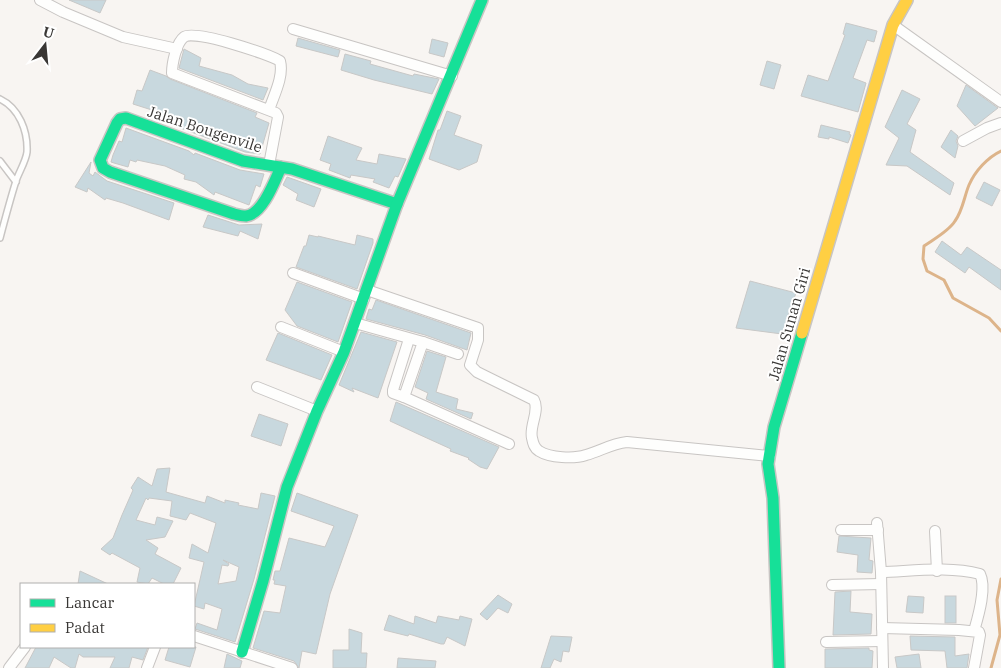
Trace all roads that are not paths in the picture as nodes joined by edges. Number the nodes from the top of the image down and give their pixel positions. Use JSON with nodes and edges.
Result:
{"nodes":[{"id":1,"x":40,"y":0,"type":"edge"},
{"id":2,"x":482,"y":0,"type":"edge"},
{"id":3,"x":907,"y":0,"type":"edge"},
{"id":4,"x":893,"y":24,"type":"junction"},
{"id":5,"x":293,"y":29,"type":"dead end"},
{"id":6,"x":177,"y":49,"type":"junction"},
{"id":7,"x":452,"y":76,"type":"junction"},
{"id":8,"x":0,"y":99,"type":"edge"},
{"id":9,"x":1001,"y":102,"type":"edge"},
{"id":10,"x":269,"y":110,"type":"junction"},
{"id":11,"x":1001,"y":123,"type":"edge"},
{"id":12,"x":963,"y":141,"type":"dead end"},
{"id":13,"x":0,"y":162,"type":"edge"},
{"id":14,"x":269,"y":165,"type":"junction"},
{"id":15,"x":281,"y":167,"type":"junction"},
{"id":16,"x":16,"y":182,"type":"junction"},
{"id":17,"x":397,"y":204,"type":"junction"},
{"id":18,"x":0,"y":238,"type":"edge"},
{"id":19,"x":293,"y":273,"type":"dead end"},
{"id":20,"x":365,"y":294,"type":"junction"},
{"id":21,"x":355,"y":323,"type":"junction"},
{"id":22,"x":282,"y":327,"type":"dead end"},
{"id":23,"x":409,"y":339,"type":"junction"},
{"id":24,"x":423,"y":342,"type":"junction"},
{"id":25,"x":344,"y":352,"type":"junction"},
{"id":26,"x":458,"y":354,"type":"dead end"},
{"id":27,"x":258,"y":387,"type":"dead end"},
{"id":28,"x":404,"y":397,"type":"junction"},
{"id":29,"x":317,"y":411,"type":"junction"},
{"id":30,"x":509,"y":444,"type":"dead end"},
{"id":31,"x":770,"y":456,"type":"junction"},
{"id":32,"x":842,"y":530,"type":"dead end"},
{"id":33,"x":935,"y":531,"type":"dead end"},
{"id":34,"x":937,"y":571,"type":"junction"},
{"id":35,"x":881,"y":572,"type":"junction"},
{"id":36,"x":882,"y":584,"type":"junction"},
{"id":37,"x":832,"y":585,"type":"dead end"},
{"id":38,"x":882,"y":628,"type":"junction"},
{"id":39,"x":974,"y":631,"type":"junction"},
{"id":40,"x":195,"y":636,"type":"edge"},
{"id":41,"x":826,"y":642,"type":"dead end"},
{"id":42,"x":882,"y":642,"type":"junction"},
{"id":43,"x":24,"y":648,"type":"edge"},
{"id":44,"x":155,"y":648,"type":"edge"},
{"id":45,"x":242,"y":652,"type":"junction"},
{"id":46,"x":9,"y":668,"type":"edge"},
{"id":47,"x":147,"y":668,"type":"edge"},
{"id":48,"x":292,"y":668,"type":"edge"},
{"id":49,"x":779,"y":668,"type":"edge"},
{"id":50,"x":883,"y":668,"type":"edge"},
{"id":51,"x":974,"y":668,"type":"edge"}],
"edges":[{"from":1,"to":6,"type":"street"},
{"from":2,"to":7,"type":"street"},
{"from":3,"to":4,"type":"street","name":"Jalan Sunan Giri"},
{"from":4,"to":9,"type":"street"},
{"from":4,"to":31,"type":"street","name":"Jalan Sunan Giri"},
{"from":5,"to":7,"type":"street"},
{"from":6,"to":10,"type":"street"},
{"from":6,"to":10,"type":"street"},
{"from":7,"to":17,"type":"street"},
{"from":8,"to":16,"type":"lane"},
{"from":10,"to":14,"type":"street"},
{"from":11,"to":12,"type":"street"},
{"from":13,"to":16,"type":"lane"},
{"from":14,"to":15,"type":"street","name":"Jalan Bougenvile"},
{"from":14,"to":15,"type":"street","name":"Jalan Bougenvile"},
{"from":15,"to":17,"type":"street","name":"Jalan Bougenvile"},
{"from":16,"to":18,"type":"lane"},
{"from":17,"to":20,"type":"street"},
{"from":19,"to":20,"type":"street"},
{"from":20,"to":21,"type":"street"},
{"from":20,"to":31,"type":"street"},
{"from":21,"to":23,"type":"street"},
{"from":21,"to":25,"type":"street"},
{"from":22,"to":25,"type":"street"},
{"from":23,"to":24,"type":"street"},
{"from":23,"to":28,"type":"street"},
{"from":24,"to":26,"type":"street"},
{"from":24,"to":28,"type":"street"},
{"from":25,"to":29,"type":"street"},
{"from":27,"to":29,"type":"street"},
{"from":28,"to":30,"type":"street"},
{"from":29,"to":45,"type":"street"},
{"from":31,"to":49,"type":"street","name":"Jalan Sunan Giri"},
{"from":32,"to":35,"type":"street"},
{"from":33,"to":34,"type":"street"},
{"from":34,"to":35,"type":"street"},
{"from":34,"to":39,"type":"street"},
{"from":35,"to":36,"type":"street"},
{"from":36,"to":37,"type":"street"},
{"from":36,"to":38,"type":"street"},
{"from":38,"to":39,"type":"street"},
{"from":38,"to":42,"type":"street"},
{"from":39,"to":51,"type":"street"},
{"from":40,"to":45,"type":"street"},
{"from":41,"to":42,"type":"street"},
{"from":42,"to":50,"type":"street"},
{"from":43,"to":46,"type":"street"},
{"from":44,"to":47,"type":"street"},
{"from":45,"to":48,"type":"street"}]}
